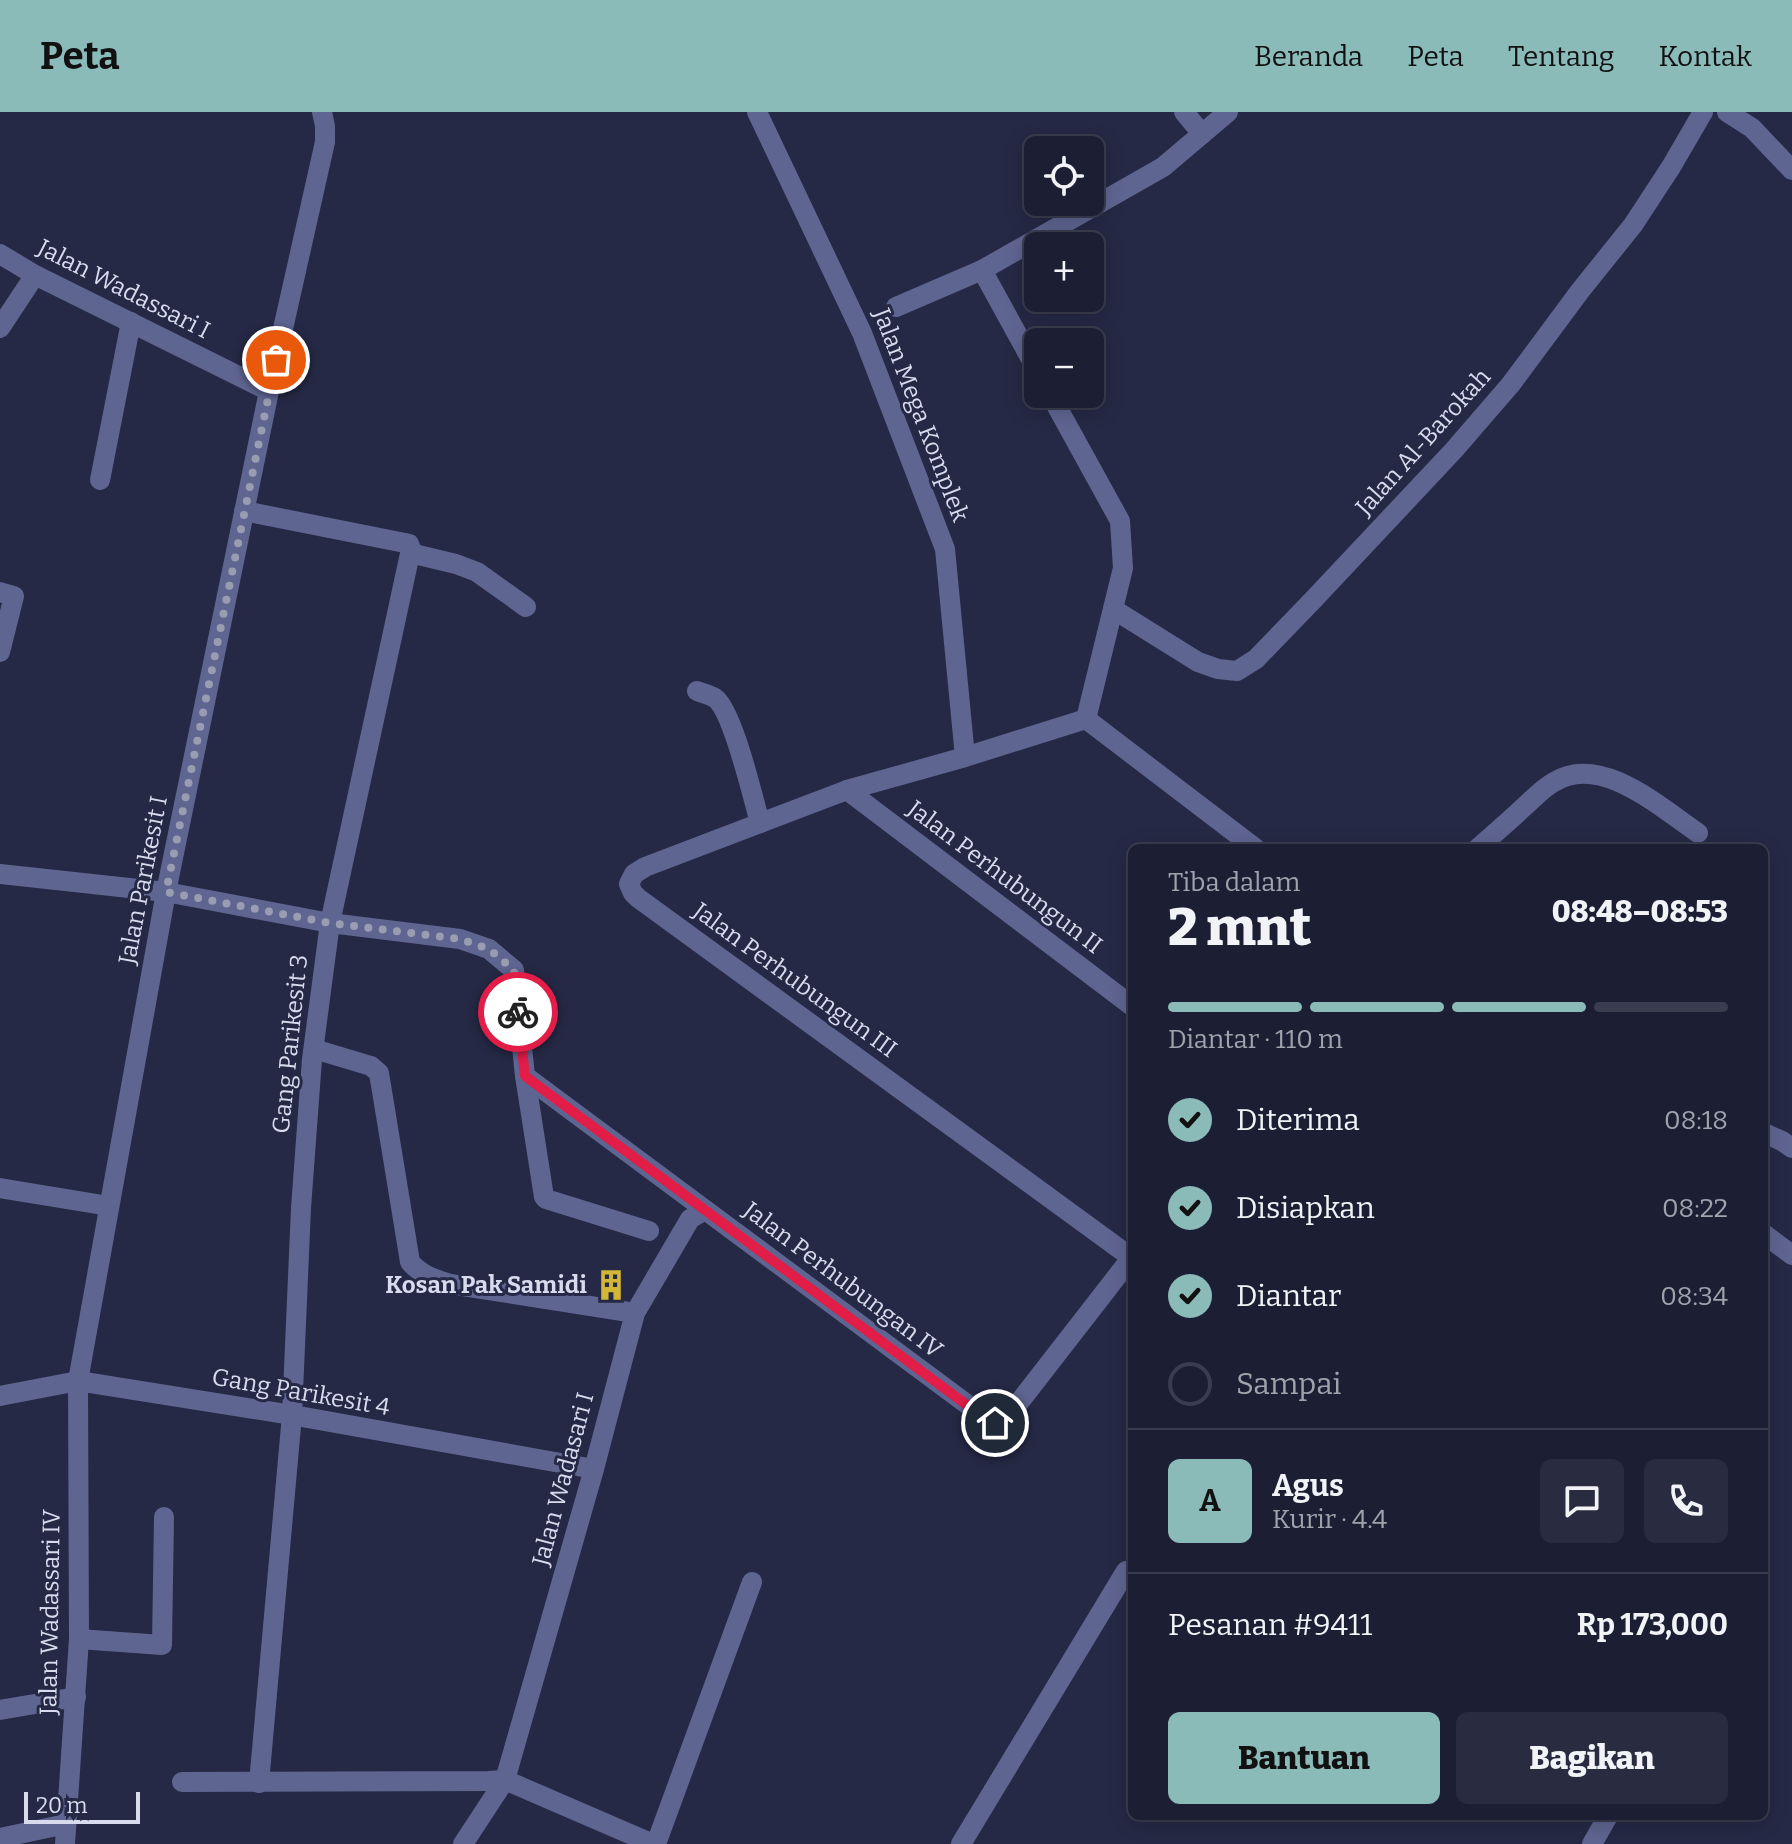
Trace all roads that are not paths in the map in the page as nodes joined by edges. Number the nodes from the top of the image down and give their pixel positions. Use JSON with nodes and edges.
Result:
{"nodes":[{"id":1,"x":322,"y":112,"type":"edge"},
{"id":2,"x":757,"y":112,"type":"edge"},
{"id":3,"x":1184,"y":112,"type":"edge"},
{"id":4,"x":1228,"y":112,"type":"edge"},
{"id":5,"x":1703,"y":112,"type":"edge"},
{"id":6,"x":1727,"y":112,"type":"edge"},
{"id":7,"x":1202,"y":134,"type":"junction"},
{"id":8,"x":1792,"y":170,"type":"edge"},
{"id":9,"x":0,"y":254,"type":"edge"},
{"id":10,"x":982,"y":270,"type":"junction"},
{"id":11,"x":35,"y":275,"type":"junction"},
{"id":12,"x":896,"y":307,"type":"dead end"},
{"id":13,"x":131,"y":322,"type":"junction"},
{"id":14,"x":0,"y":328,"type":"edge"},
{"id":15,"x":1024,"y":346,"type":"edge"},
{"id":16,"x":269,"y":391,"type":"junction"},
{"id":17,"x":1058,"y":408,"type":"edge"},
{"id":18,"x":100,"y":480,"type":"dead end"},
{"id":19,"x":244,"y":511,"type":"junction"},
{"id":20,"x":410,"y":548,"type":"junction"},
{"id":21,"x":0,"y":592,"type":"edge"},
{"id":22,"x":526,"y":607,"type":"dead end"},
{"id":23,"x":1113,"y":609,"type":"junction"},
{"id":24,"x":0,"y":652,"type":"edge"},
{"id":25,"x":697,"y":691,"type":"dead end"},
{"id":26,"x":1086,"y":719,"type":"junction"},
{"id":27,"x":965,"y":757,"type":"junction"},
{"id":28,"x":847,"y":790,"type":"junction"},
{"id":29,"x":760,"y":823,"type":"junction"},
{"id":30,"x":1698,"y":833,"type":"dead end"},
{"id":31,"x":1250,"y":844,"type":"edge"},
{"id":32,"x":1483,"y":844,"type":"edge"},
{"id":33,"x":0,"y":874,"type":"edge"},
{"id":34,"x":166,"y":892,"type":"junction"},
{"id":35,"x":330,"y":923,"type":"junction"},
{"id":36,"x":1128,"y":1003,"type":"edge"},
{"id":37,"x":314,"y":1049,"type":"junction"},
{"id":38,"x":525,"y":1076,"type":"junction"},
{"id":39,"x":1768,"y":1135,"type":"edge"},
{"id":40,"x":1792,"y":1148,"type":"edge"},
{"id":41,"x":0,"y":1188,"type":"edge"},
{"id":42,"x":109,"y":1206,"type":"junction"},
{"id":43,"x":705,"y":1210,"type":"junction"},
{"id":44,"x":649,"y":1231,"type":"dead end"},
{"id":45,"x":1768,"y":1237,"type":"edge"},
{"id":46,"x":1128,"y":1254,"type":"edge"},
{"id":47,"x":1792,"y":1255,"type":"edge"},
{"id":48,"x":1128,"y":1262,"type":"edge"},
{"id":49,"x":635,"y":1313,"type":"junction"},
{"id":50,"x":78,"y":1381,"type":"junction"},
{"id":51,"x":0,"y":1396,"type":"edge"},
{"id":52,"x":292,"y":1415,"type":"junction"},
{"id":53,"x":594,"y":1469,"type":"junction"},
{"id":54,"x":164,"y":1517,"type":"dead end"},
{"id":55,"x":1126,"y":1571,"type":"dead end"},
{"id":56,"x":752,"y":1582,"type":"dead end"},
{"id":57,"x":79,"y":1639,"type":"junction"},
{"id":58,"x":76,"y":1697,"type":"junction"},
{"id":59,"x":0,"y":1710,"type":"edge"},
{"id":60,"x":505,"y":1780,"type":"junction"},
{"id":61,"x":182,"y":1782,"type":"dead end"},
{"id":62,"x":259,"y":1783,"type":"junction"},
{"id":63,"x":1606,"y":1820,"type":"edge"},
{"id":64,"x":66,"y":1834,"type":"edge"},
{"id":65,"x":0,"y":1838,"type":"edge"},
{"id":66,"x":463,"y":1844,"type":"edge"},
{"id":67,"x":654,"y":1844,"type":"edge"},
{"id":68,"x":961,"y":1844,"type":"edge"},
{"id":69,"x":1592,"y":1844,"type":"edge"}],
"edges":[{"from":1,"to":16,"type":"street","name":"Jalan Parikesit I"},
{"from":2,"to":27,"type":"street","name":"Jalan Mega Komplek"},
{"from":3,"to":7,"type":"street"},
{"from":4,"to":7,"type":"street"},
{"from":5,"to":23,"type":"street","name":"Jalan Al-Barokah"},
{"from":6,"to":8,"type":"street"},
{"from":7,"to":10,"type":"street"},
{"from":9,"to":11,"type":"street","name":"Jalan Wadassari I"},
{"from":10,"to":12,"type":"street"},
{"from":10,"to":15,"type":"street"},
{"from":11,"to":13,"type":"street","name":"Jalan Wadassari I"},
{"from":11,"to":14,"type":"street"},
{"from":13,"to":16,"type":"street","name":"Jalan Wadassari I"},
{"from":13,"to":18,"type":"street"},
{"from":16,"to":19,"type":"street","name":"Jalan Parikesit I"},
{"from":17,"to":23,"type":"street"},
{"from":19,"to":20,"type":"street"},
{"from":19,"to":34,"type":"street","name":"Jalan Parikesit I"},
{"from":20,"to":22,"type":"street"},
{"from":20,"to":35,"type":"street","name":"Gang Parikesit 3"},
{"from":21,"to":24,"type":"street"},
{"from":23,"to":26,"type":"street"},
{"from":25,"to":29,"type":"street"},
{"from":26,"to":27,"type":"street","name":"Jalan Perhubungun III"},
{"from":26,"to":31,"type":"street"},
{"from":27,"to":28,"type":"street","name":"Jalan Perhubungun III"},
{"from":28,"to":29,"type":"street","name":"Jalan Perhubungun III"},
{"from":28,"to":36,"type":"street","name":"Jalan Perhubungun II"},
{"from":29,"to":46,"type":"street","name":"Jalan Perhubungun III"},
{"from":30,"to":32,"type":"street"},
{"from":33,"to":34,"type":"street"},
{"from":34,"to":35,"type":"street"},
{"from":34,"to":42,"type":"street","name":"Jalan Parikesit I"},
{"from":35,"to":37,"type":"street","name":"Gang Parikesit 3"},
{"from":35,"to":38,"type":"street"},
{"from":37,"to":49,"type":"street"},
{"from":37,"to":52,"type":"street","name":"Gang Parikesit 3"},
{"from":38,"to":43,"type":"street","name":"Jalan Perhubungan IV"},
{"from":38,"to":44,"type":"street"},
{"from":39,"to":40,"type":"street"},
{"from":41,"to":42,"type":"street"},
{"from":42,"to":50,"type":"street","name":"Jalan Parikesit I"},
{"from":43,"to":48,"type":"street","name":"Jalan Perhubungan IV"},
{"from":43,"to":49,"type":"street","name":"Jalan Wadasari I"},
{"from":45,"to":47,"type":"street"},
{"from":49,"to":53,"type":"street","name":"Jalan Wadasari I"},
{"from":50,"to":51,"type":"street","name":"Gang Parikesit 4"},
{"from":50,"to":52,"type":"street","name":"Gang Parikesit 4"},
{"from":50,"to":57,"type":"street","name":"Jalan Wadassari IV"},
{"from":52,"to":53,"type":"street","name":"Gang Parikesit 4"},
{"from":52,"to":62,"type":"street","name":"Gang Parikesit 3"},
{"from":53,"to":60,"type":"street","name":"Jalan Wadasari I"},
{"from":54,"to":57,"type":"street"},
{"from":55,"to":68,"type":"street"},
{"from":56,"to":67,"type":"street"},
{"from":57,"to":58,"type":"street","name":"Jalan Wadassari IV"},
{"from":58,"to":59,"type":"street"},
{"from":58,"to":64,"type":"street","name":"Jalan Wadassari IV"},
{"from":60,"to":62,"type":"street"},
{"from":60,"to":66,"type":"street","name":"Jalan Wadasari I"},
{"from":60,"to":67,"type":"street"},
{"from":61,"to":62,"type":"street"},
{"from":63,"to":69,"type":"street"},
{"from":64,"to":65,"type":"street"}]}
